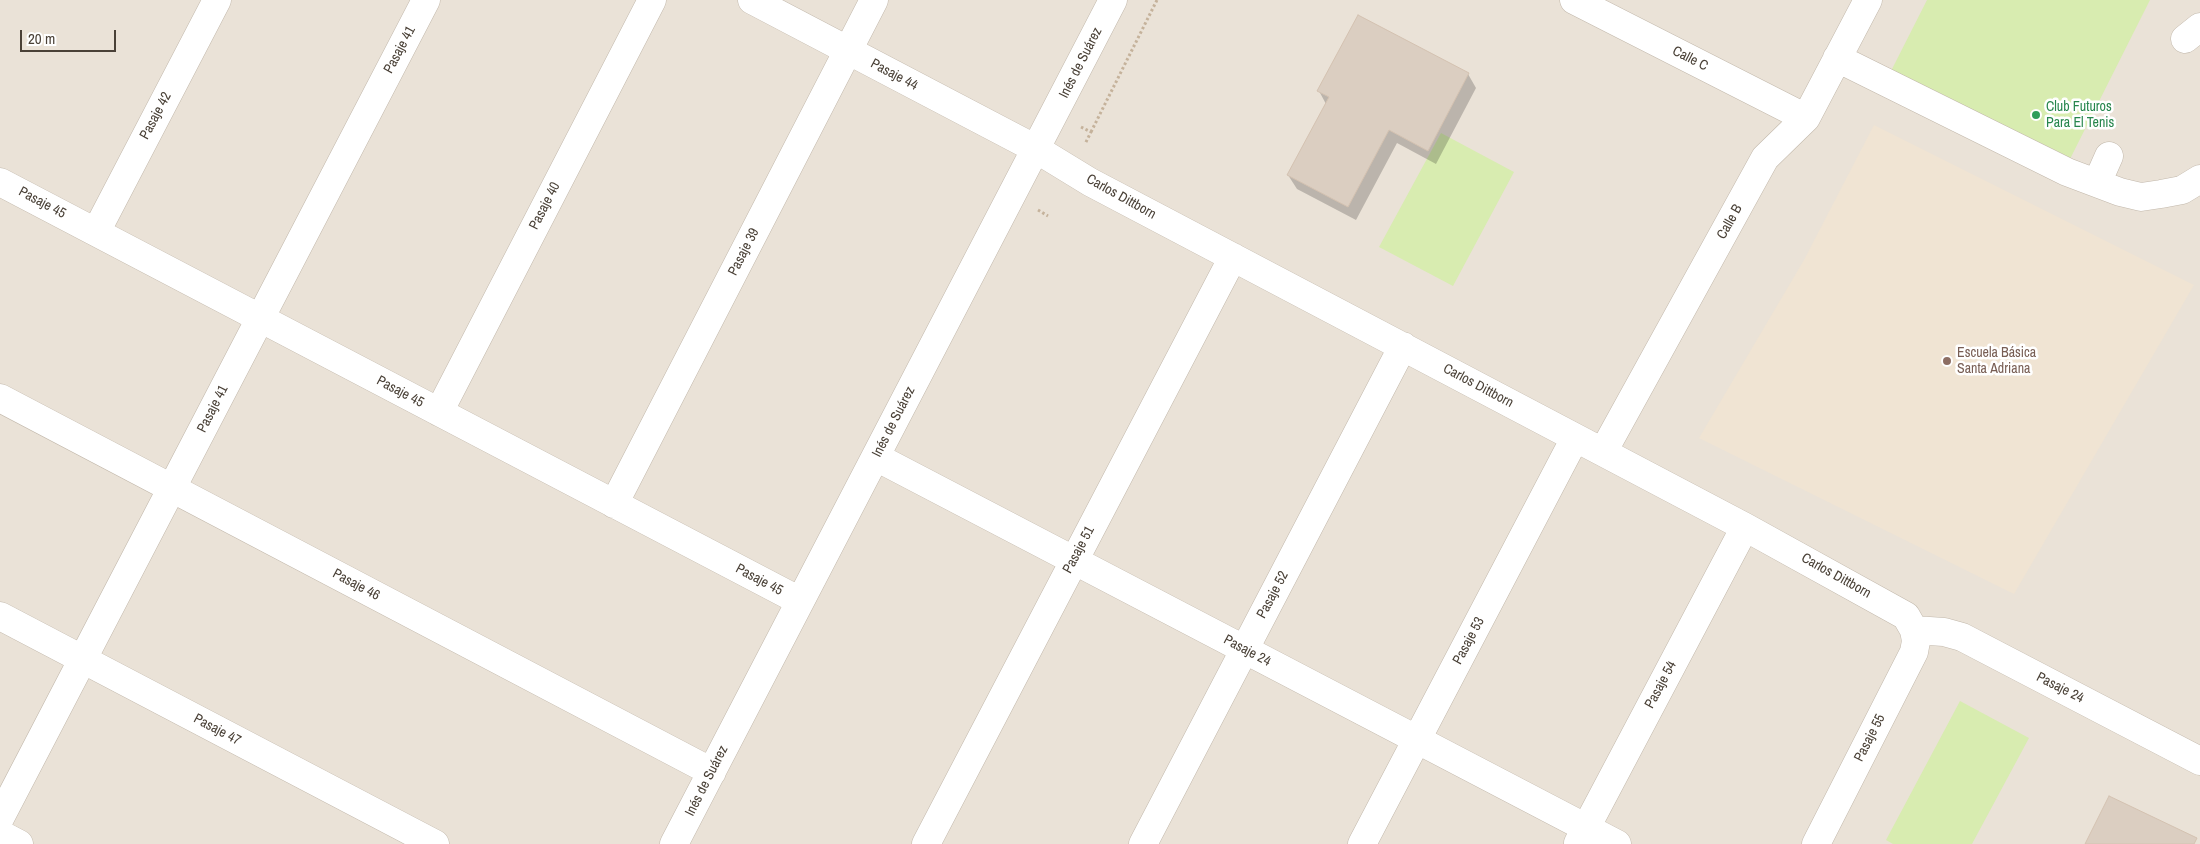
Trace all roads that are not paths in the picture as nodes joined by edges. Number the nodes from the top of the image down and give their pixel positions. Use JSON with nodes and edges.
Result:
{"nodes":[{"id":1,"x":216,"y":0,"type":"edge"},
{"id":2,"x":426,"y":0,"type":"edge"},
{"id":3,"x":652,"y":0,"type":"edge"},
{"id":4,"x":752,"y":0,"type":"edge"},
{"id":5,"x":874,"y":0,"type":"edge"},
{"id":6,"x":1113,"y":0,"type":"edge"},
{"id":7,"x":1574,"y":0,"type":"edge"},
{"id":8,"x":1868,"y":0,"type":"edge"},
{"id":9,"x":848,"y":50,"type":"junction"},
{"id":10,"x":1837,"y":58,"type":"junction"},
{"id":11,"x":1806,"y":118,"type":"junction"},
{"id":12,"x":1036,"y":149,"type":"junction"},
{"id":13,"x":2109,"y":156,"type":"dead end"},
{"id":14,"x":2200,"y":179,"type":"edge"},
{"id":15,"x":0,"y":182,"type":"edge"},
{"id":16,"x":2097,"y":183,"type":"junction"},
{"id":17,"x":96,"y":232,"type":"junction"},
{"id":18,"x":1232,"y":257,"type":"junction"},
{"id":19,"x":260,"y":318,"type":"junction"},
{"id":20,"x":1403,"y":346,"type":"junction"},
{"id":21,"x":0,"y":398,"type":"edge"},
{"id":22,"x":439,"y":412,"type":"junction"},
{"id":23,"x":1575,"y":438,"type":"junction"},
{"id":24,"x":1603,"y":452,"type":"junction"},
{"id":25,"x":876,"y":457,"type":"junction"},
{"id":26,"x":172,"y":488,"type":"junction"},
{"id":27,"x":614,"y":504,"type":"junction"},
{"id":28,"x":1745,"y":527,"type":"junction"},
{"id":29,"x":1074,"y":560,"type":"junction"},
{"id":30,"x":800,"y":601,"type":"junction"},
{"id":31,"x":0,"y":616,"type":"edge"},
{"id":32,"x":1914,"y":630,"type":"junction"},
{"id":33,"x":1245,"y":649,"type":"junction"},
{"id":34,"x":83,"y":660,"type":"junction"},
{"id":35,"x":1417,"y":740,"type":"junction"},
{"id":36,"x":2200,"y":761,"type":"edge"},
{"id":37,"x":712,"y":772,"type":"junction"},
{"id":38,"x":0,"y":818,"type":"edge"},
{"id":39,"x":0,"y":834,"type":"edge"},
{"id":40,"x":1582,"y":836,"type":"edge"},
{"id":41,"x":19,"y":844,"type":"edge"},
{"id":42,"x":435,"y":844,"type":"edge"},
{"id":43,"x":674,"y":844,"type":"edge"},
{"id":44,"x":926,"y":844,"type":"edge"},
{"id":45,"x":1143,"y":844,"type":"edge"},
{"id":46,"x":1362,"y":844,"type":"edge"},
{"id":47,"x":1617,"y":844,"type":"edge"},
{"id":48,"x":1816,"y":844,"type":"edge"}],
"edges":[{"from":1,"to":17,"type":"street","name":"Pasaje 42"},
{"from":2,"to":19,"type":"street","name":"Pasaje 41"},
{"from":3,"to":22,"type":"street","name":"Pasaje 40"},
{"from":4,"to":9,"type":"street","name":"Pasaje 44"},
{"from":5,"to":9,"type":"street","name":"Pasaje 39"},
{"from":6,"to":12,"type":"street","name":"Inés de Suárez"},
{"from":7,"to":11,"type":"street","name":"Calle C"},
{"from":8,"to":10,"type":"street","name":"Calle B"},
{"from":9,"to":12,"type":"street","name":"Pasaje 44"},
{"from":9,"to":27,"type":"street","name":"Pasaje 39"},
{"from":10,"to":11,"type":"street","name":"Calle B"},
{"from":10,"to":16,"type":"street"},
{"from":11,"to":24,"type":"street","name":"Calle B"},
{"from":12,"to":18,"type":"street","name":"Carlos Dittborn"},
{"from":12,"to":25,"type":"street","name":"Inés de Suárez"},
{"from":13,"to":16,"type":"street"},
{"from":14,"to":16,"type":"street"},
{"from":15,"to":17,"type":"street","name":"Pasaje 45"},
{"from":17,"to":19,"type":"street","name":"Pasaje 45"},
{"from":18,"to":20,"type":"street","name":"Carlos Dittborn"},
{"from":18,"to":29,"type":"street","name":"Pasaje 51"},
{"from":19,"to":22,"type":"street","name":"Pasaje 45"},
{"from":19,"to":26,"type":"street","name":"Pasaje 41"},
{"from":20,"to":23,"type":"street","name":"Carlos Dittborn"},
{"from":20,"to":33,"type":"street","name":"Pasaje 52"},
{"from":21,"to":26,"type":"street","name":"Pasaje 46"},
{"from":22,"to":27,"type":"street","name":"Pasaje 45"},
{"from":23,"to":24,"type":"street","name":"Carlos Dittborn"},
{"from":23,"to":35,"type":"street","name":"Pasaje 53"},
{"from":24,"to":28,"type":"street","name":"Carlos Dittborn"},
{"from":25,"to":29,"type":"street","name":"Pasaje 24"},
{"from":25,"to":30,"type":"street","name":"Inés de Suárez"},
{"from":26,"to":34,"type":"street","name":"Pasaje 41"},
{"from":26,"to":37,"type":"street","name":"Pasaje 46"},
{"from":27,"to":30,"type":"street","name":"Pasaje 45"},
{"from":28,"to":32,"type":"street","name":"Carlos Dittborn"},
{"from":28,"to":40,"type":"street","name":"Pasaje 54"},
{"from":29,"to":33,"type":"street","name":"Pasaje 24"},
{"from":29,"to":44,"type":"street","name":"Pasaje 51"},
{"from":30,"to":37,"type":"street","name":"Inés de Suárez"},
{"from":31,"to":34,"type":"street","name":"Pasaje 47"},
{"from":32,"to":36,"type":"street","name":"Pasaje 24"},
{"from":32,"to":48,"type":"street","name":"Pasaje 55"},
{"from":33,"to":35,"type":"street","name":"Pasaje 24"},
{"from":33,"to":45,"type":"street","name":"Pasaje 52"},
{"from":34,"to":38,"type":"street","name":"Pasaje 41"},
{"from":34,"to":42,"type":"street","name":"Pasaje 47"},
{"from":35,"to":40,"type":"street","name":"Pasaje 24"},
{"from":35,"to":46,"type":"street","name":"Pasaje 53"},
{"from":37,"to":43,"type":"street","name":"Inés de Suárez"},
{"from":39,"to":41,"type":"street"},
{"from":40,"to":47,"type":"street","name":"Pasaje 24"}]}
